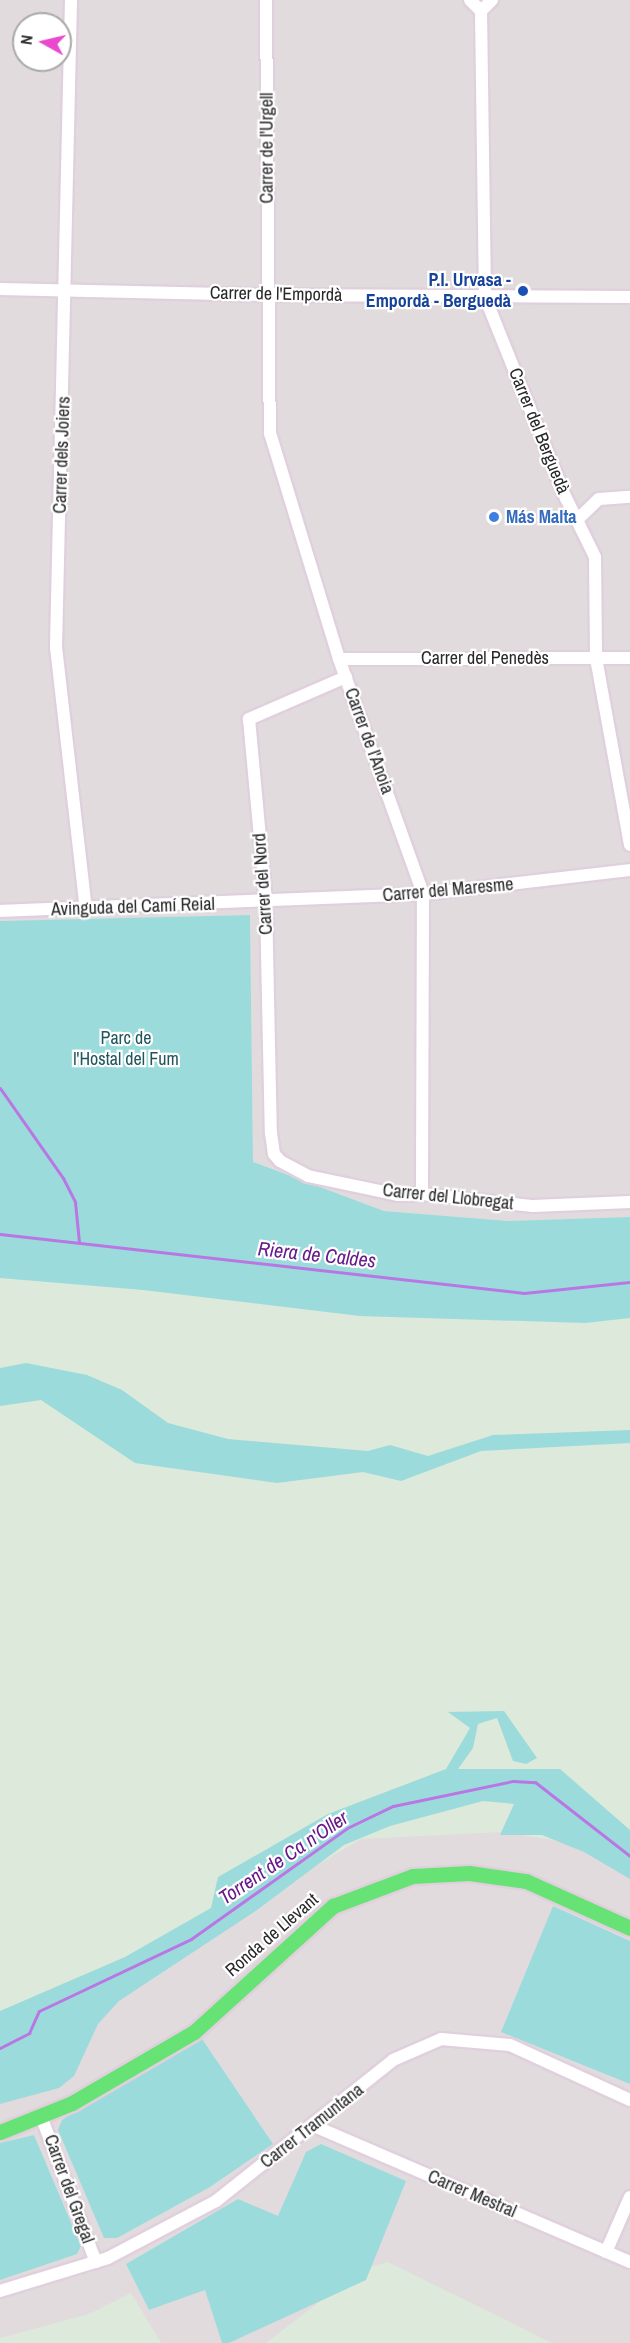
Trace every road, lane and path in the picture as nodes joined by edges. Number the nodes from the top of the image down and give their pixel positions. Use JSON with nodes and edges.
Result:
{"nodes":[{"id":1,"x":70,"y":0,"type":"edge"},
{"id":2,"x":266,"y":0,"type":"edge"},
{"id":3,"x":470,"y":0,"type":"edge"},
{"id":4,"x":492,"y":0,"type":"edge"},
{"id":5,"x":482,"y":11,"type":"junction"},
{"id":6,"x":67,"y":288,"type":"junction"},
{"id":7,"x":0,"y":289,"type":"edge"},
{"id":8,"x":267,"y":295,"type":"junction"},
{"id":9,"x":485,"y":297,"type":"junction"},
{"id":10,"x":630,"y":297,"type":"edge"},
{"id":11,"x":630,"y":497,"type":"edge"},
{"id":12,"x":577,"y":520,"type":"junction"},
{"id":13,"x":596,"y":658,"type":"junction"},
{"id":14,"x":630,"y":658,"type":"edge"},
{"id":15,"x":339,"y":659,"type":"junction"},
{"id":16,"x":346,"y":677,"type":"junction"},
{"id":17,"x":630,"y":846,"type":"edge"},
{"id":18,"x":630,"y":870,"type":"edge"},
{"id":19,"x":423,"y":894,"type":"junction"},
{"id":20,"x":266,"y":902,"type":"junction"},
{"id":21,"x":86,"y":909,"type":"junction"},
{"id":22,"x":0,"y":911,"type":"edge"},
{"id":23,"x":274,"y":1154,"type":"joint"},
{"id":24,"x":422,"y":1194,"type":"junction"},
{"id":25,"x":630,"y":1202,"type":"edge"},
{"id":26,"x":630,"y":1928,"type":"edge"},
{"id":27,"x":630,"y":2100,"type":"edge"},
{"id":28,"x":41,"y":2116,"type":"junction"},
{"id":29,"x":314,"y":2126,"type":"junction"},
{"id":30,"x":0,"y":2132,"type":"edge"},
{"id":31,"x":630,"y":2198,"type":"edge"},
{"id":32,"x":606,"y":2252,"type":"junction"},
{"id":33,"x":96,"y":2262,"type":"junction"},
{"id":34,"x":630,"y":2262,"type":"edge"},
{"id":35,"x":0,"y":2291,"type":"edge"}],
"edges":[{"from":1,"to":6,"type":"street","name":"Carrer dels Joiers"},
{"from":2,"to":8,"type":"street","name":"Carrer de l'Urgell"},
{"from":3,"to":5,"type":"street"},
{"from":4,"to":5,"type":"street"},
{"from":5,"to":9,"type":"street","name":"Carrer del Berguedà"},
{"from":6,"to":7,"type":"street","name":"Carrer de l'Empordà"},
{"from":6,"to":8,"type":"street","name":"Carrer de l'Empordà"},
{"from":6,"to":21,"type":"street","name":"Carrer dels Joiers"},
{"from":8,"to":9,"type":"street","name":"Carrer de l'Empordà"},
{"from":8,"to":15,"type":"street","name":"Carrer de l'Anoia"},
{"from":9,"to":10,"type":"street","name":"Carrer de l'Empordà"},
{"from":9,"to":12,"type":"street","name":"Carrer del Berguedà"},
{"from":11,"to":12,"type":"street"},
{"from":12,"to":13,"type":"street","name":"Carrer del Berguedà"},
{"from":13,"to":14,"type":"street","name":"Carrer del Penedès"},
{"from":13,"to":15,"type":"street","name":"Carrer del Penedès"},
{"from":13,"to":17,"type":"street","name":"Carrer del Berguedà"},
{"from":15,"to":16,"type":"street","name":"Carrer de l'Anoia"},
{"from":16,"to":19,"type":"street","name":"Carrer de l'Anoia"},
{"from":16,"to":20,"type":"street","name":"Carrer del Nord"},
{"from":18,"to":19,"type":"street","name":"Carrer del Maresme"},
{"from":19,"to":20,"type":"street","name":"Carrer del Maresme"},
{"from":19,"to":24,"type":"street","name":"Carrer de l'Anoia"},
{"from":20,"to":21,"type":"street","name":"Avinguda del Camí Reial"},
{"from":20,"to":23,"type":"street","name":"Carrer del Nord"},
{"from":21,"to":22,"type":"street","name":"Avinguda del Camí Reial"},
{"from":23,"to":24,"type":"street","name":"Carrer del Llobregat"},
{"from":24,"to":25,"type":"street","name":"Carrer del Llobregat"},
{"from":26,"to":28,"type":"main road","name":"Ronda de Llevant"},
{"from":27,"to":29,"type":"street","name":"Carrer Tramuntana"},
{"from":28,"to":30,"type":"main road","name":"Ronda de Llevant"},
{"from":28,"to":33,"type":"street","name":"Carrer del Gregal"},
{"from":29,"to":32,"type":"street","name":"Carrer Mestral"},
{"from":29,"to":33,"type":"street","name":"Carrer Tramuntana"},
{"from":31,"to":32,"type":"street"},
{"from":32,"to":34,"type":"street","name":"Carrer Mestral"},
{"from":33,"to":35,"type":"street","name":"Carrer Tramuntana"}]}
